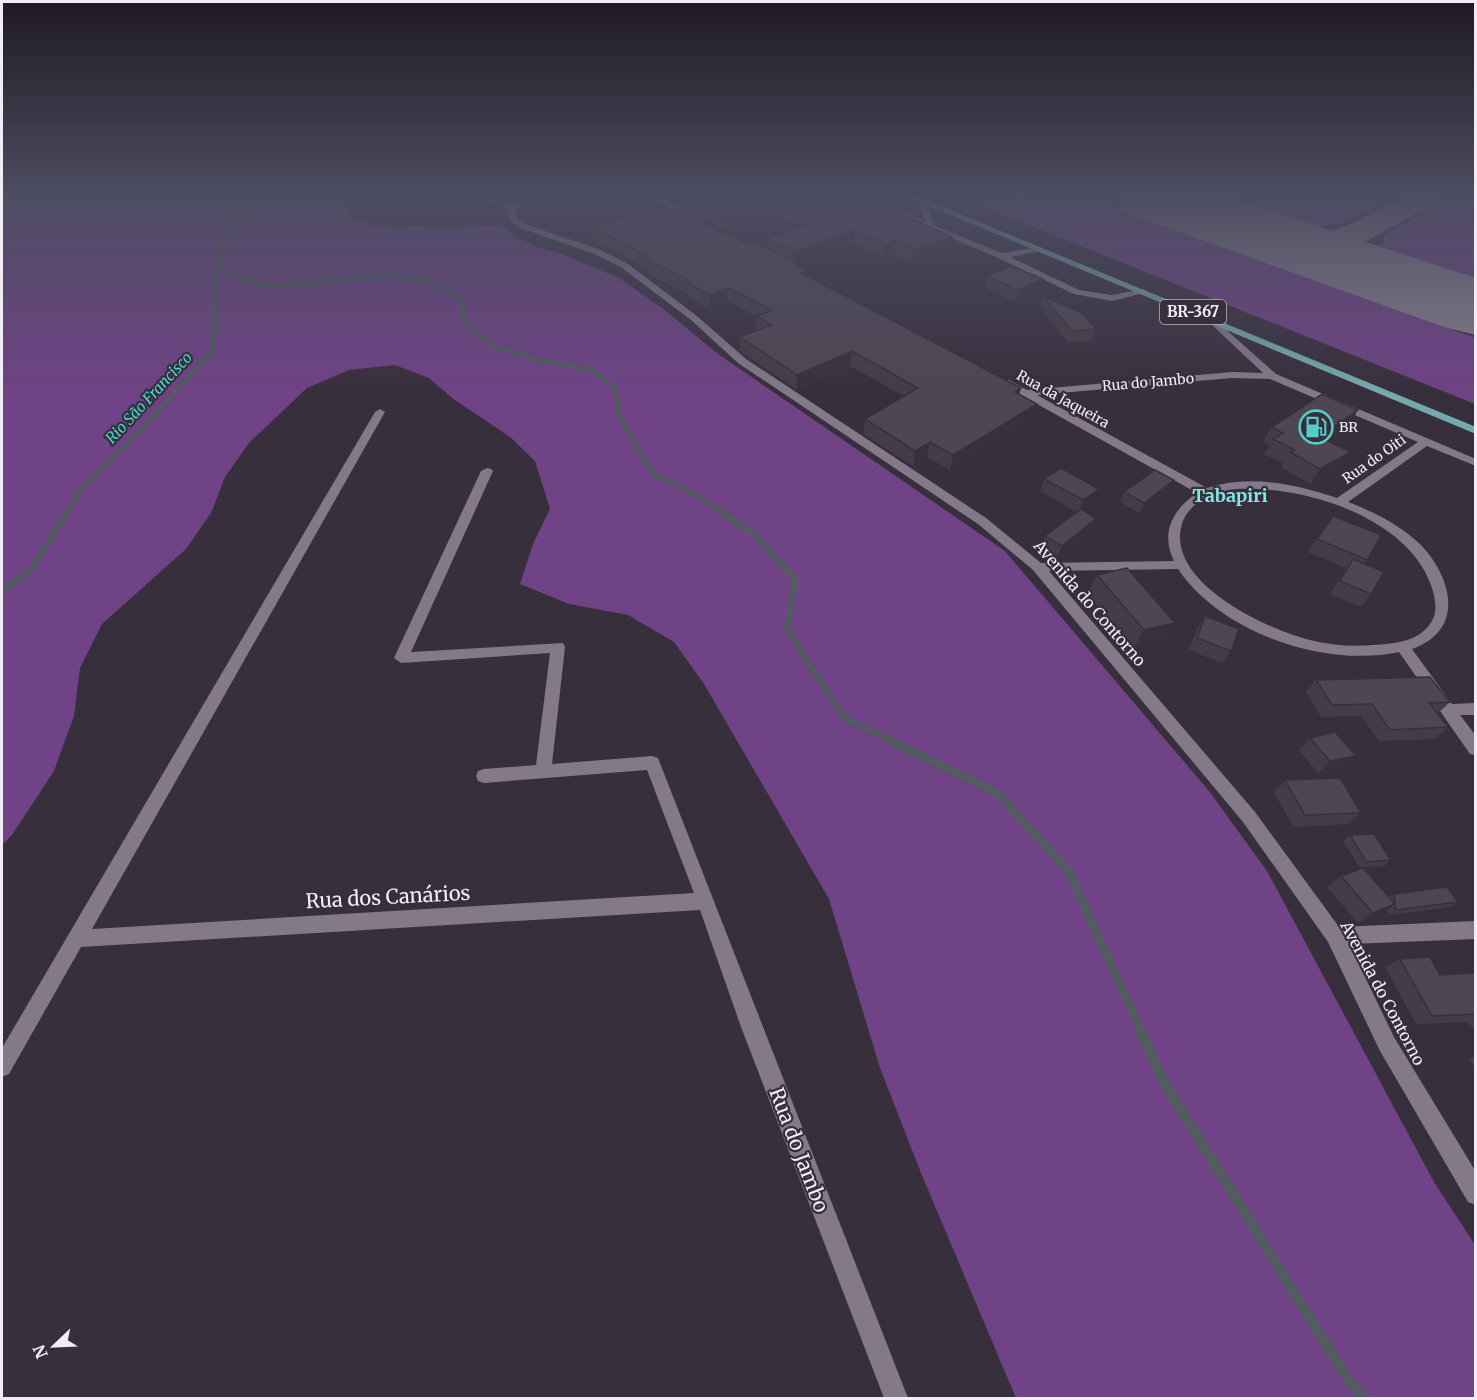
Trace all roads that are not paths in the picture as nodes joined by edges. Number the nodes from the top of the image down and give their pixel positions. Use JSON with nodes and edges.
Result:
{"nodes":[{"id":1,"x":616,"y":261,"type":"edge"},
{"id":2,"x":1013,"y":261,"type":"edge"},
{"id":3,"x":1068,"y":261,"type":"edge"},
{"id":4,"x":1144,"y":292,"type":"junction"},
{"id":5,"x":1213,"y":321,"type":"junction"},
{"id":6,"x":993,"y":376,"type":"edge"},
{"id":7,"x":1272,"y":376,"type":"junction"},
{"id":8,"x":1024,"y":393,"type":"junction"},
{"id":9,"x":380,"y":412,"type":"dead end"},
{"id":10,"x":1476,"y":431,"type":"edge"},
{"id":11,"x":1425,"y":442,"type":"junction"},
{"id":12,"x":1448,"y":451,"type":"junction"},
{"id":13,"x":1476,"y":456,"type":"edge"},
{"id":14,"x":1476,"y":463,"type":"edge"},
{"id":15,"x":487,"y":471,"type":"dead end"},
{"id":16,"x":1206,"y":493,"type":"junction"},
{"id":17,"x":1340,"y":502,"type":"junction"},
{"id":18,"x":1182,"y":565,"type":"junction"},
{"id":19,"x":1038,"y":567,"type":"junction"},
{"id":20,"x":1403,"y":647,"type":"junction"},
{"id":21,"x":1476,"y":709,"type":"edge"},
{"id":22,"x":1447,"y":710,"type":"junction"},
{"id":23,"x":1476,"y":749,"type":"edge"},
{"id":24,"x":543,"y":772,"type":"junction"},
{"id":25,"x":484,"y":776,"type":"dead end"},
{"id":26,"x":706,"y":901,"type":"junction"},
{"id":27,"x":1476,"y":930,"type":"edge"},
{"id":28,"x":1335,"y":936,"type":"junction"},
{"id":29,"x":74,"y":939,"type":"junction"},
{"id":30,"x":2,"y":1067,"type":"edge"},
{"id":31,"x":1476,"y":1194,"type":"edge"},
{"id":32,"x":896,"y":1398,"type":"edge"}],
"edges":[{"from":1,"to":19,"type":"street","name":"Avenida do Contorno"},
{"from":2,"to":4,"type":"street"},
{"from":3,"to":4,"type":"main road","number":"BR-367"},
{"from":4,"to":5,"type":"main road","number":"BR-367"},
{"from":5,"to":7,"type":"street"},
{"from":5,"to":10,"type":"main road","number":"BR-367"},
{"from":6,"to":8,"type":"street","name":"Rua da Jaqueira"},
{"from":7,"to":8,"type":"street","name":"Rua do Jambo"},
{"from":7,"to":11,"type":"street"},
{"from":8,"to":16,"type":"street","name":"Rua da Jaqueira"},
{"from":9,"to":29,"type":"street"},
{"from":11,"to":12,"type":"street"},
{"from":11,"to":17,"type":"street","name":"Rua do Oiti"},
{"from":12,"to":13,"type":"street"},
{"from":12,"to":14,"type":"street"},
{"from":15,"to":24,"type":"street"},
{"from":16,"to":17,"type":"street"},
{"from":16,"to":18,"type":"street"},
{"from":17,"to":20,"type":"street"},
{"from":18,"to":19,"type":"street"},
{"from":18,"to":20,"type":"street"},
{"from":19,"to":28,"type":"street","name":"Avenida do Contorno"},
{"from":20,"to":22,"type":"street"},
{"from":21,"to":22,"type":"street"},
{"from":22,"to":23,"type":"street"},
{"from":24,"to":25,"type":"street"},
{"from":24,"to":26,"type":"street","name":"Rua do Jambo"},
{"from":26,"to":29,"type":"street","name":"Rua dos Canários"},
{"from":26,"to":32,"type":"street","name":"Rua do Jambo"},
{"from":27,"to":28,"type":"street"},
{"from":28,"to":31,"type":"street","name":"Avenida do Contorno"},
{"from":29,"to":30,"type":"street"}]}
